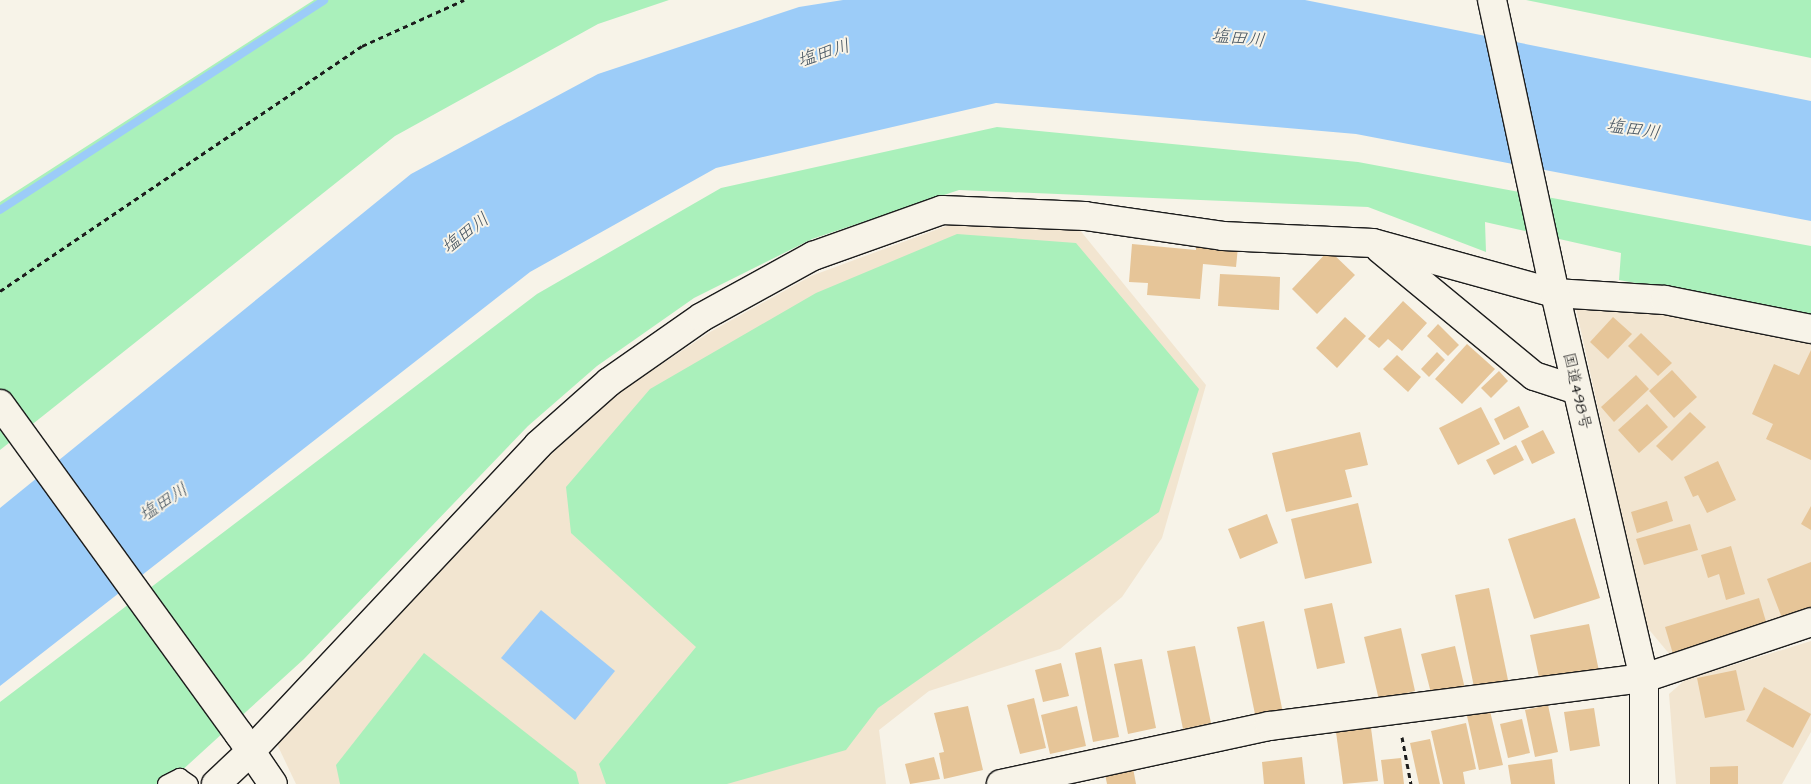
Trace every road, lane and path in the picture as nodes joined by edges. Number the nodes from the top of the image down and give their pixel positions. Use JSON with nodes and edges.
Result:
{"nodes":[{"id":1,"x":464,"y":0,"type":"edge"},
{"id":2,"x":1492,"y":0,"type":"edge"},
{"id":3,"x":1373,"y":243,"type":"junction"},
{"id":4,"x":0,"y":291,"type":"edge"},
{"id":5,"x":1555,"y":293,"type":"junction"},
{"id":6,"x":1811,"y":329,"type":"edge"},
{"id":7,"x":1577,"y":390,"type":"junction"},
{"id":8,"x":0,"y":404,"type":"edge"},
{"id":9,"x":1811,"y":622,"type":"edge"},
{"id":10,"x":1644,"y":678,"type":"junction"},
{"id":11,"x":1397,"y":710,"type":"junction"},
{"id":12,"x":245,"y":743,"type":"junction"},
{"id":13,"x":166,"y":784,"type":"edge"},
{"id":14,"x":190,"y":784,"type":"edge"},
{"id":15,"x":216,"y":784,"type":"edge"},
{"id":16,"x":273,"y":784,"type":"edge"},
{"id":17,"x":1001,"y":784,"type":"edge"},
{"id":18,"x":1412,"y":784,"type":"edge"},
{"id":19,"x":1644,"y":784,"type":"edge"}],
"edges":[{"from":1,"to":4,"type":"path"},
{"from":2,"to":5,"type":"main road","name":"国道498号"},
{"from":3,"to":5,"type":"main road"},
{"from":3,"to":7,"type":"main road"},
{"from":3,"to":12,"type":"main road"},
{"from":5,"to":6,"type":"main road"},
{"from":5,"to":7,"type":"main road","name":"国道498号"},
{"from":7,"to":10,"type":"main road","name":"国道498号"},
{"from":8,"to":12,"type":"main road"},
{"from":9,"to":10,"type":"main road"},
{"from":10,"to":11,"type":"main road"},
{"from":10,"to":19,"type":"main road","name":"国道498号"},
{"from":11,"to":17,"type":"main road"},
{"from":11,"to":18,"type":"path"},
{"from":12,"to":15,"type":"main road"},
{"from":12,"to":16,"type":"main road"},
{"from":13,"to":14,"type":"lane"}]}
